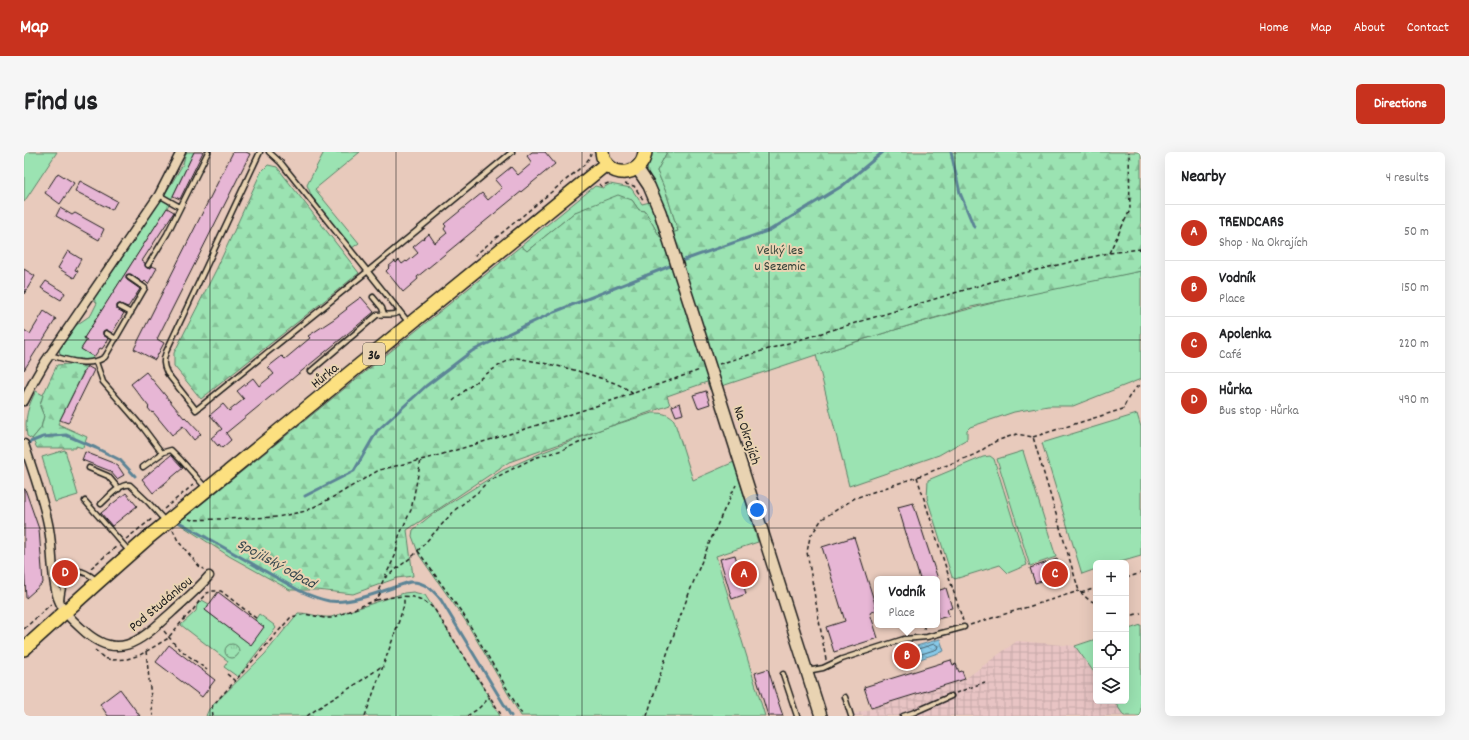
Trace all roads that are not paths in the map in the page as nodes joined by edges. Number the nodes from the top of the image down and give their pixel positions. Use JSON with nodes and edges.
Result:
{"nodes":[{"id":1,"x":181,"y":152,"type":"edge"},
{"id":2,"x":208,"y":152,"type":"edge"},
{"id":3,"x":260,"y":152,"type":"edge"},
{"id":4,"x":270,"y":152,"type":"edge"},
{"id":5,"x":512,"y":152,"type":"edge"},
{"id":6,"x":645,"y":152,"type":"edge"},
{"id":7,"x":604,"y":158,"type":"edge"},
{"id":8,"x":637,"y":168,"type":"junction"},
{"id":9,"x":159,"y":195,"type":"junction"},
{"id":10,"x":180,"y":207,"type":"junction"},
{"id":11,"x":148,"y":265,"type":"dead end"},
{"id":12,"x":368,"y":271,"type":"junction"},
{"id":13,"x":129,"y":277,"type":"dead end"},
{"id":14,"x":373,"y":297,"type":"dead end"},
{"id":15,"x":120,"y":307,"type":"dead end"},
{"id":16,"x":400,"y":312,"type":"junction"},
{"id":17,"x":131,"y":313,"type":"junction"},
{"id":18,"x":384,"y":314,"type":"junction"},
{"id":19,"x":410,"y":325,"type":"junction"},
{"id":20,"x":106,"y":333,"type":"dead end"},
{"id":21,"x":116,"y":339,"type":"junction"},
{"id":22,"x":50,"y":355,"type":"junction"},
{"id":23,"x":96,"y":362,"type":"junction"},
{"id":24,"x":311,"y":371,"type":"dead end"},
{"id":25,"x":24,"y":401,"type":"edge"},
{"id":26,"x":25,"y":447,"type":"edge"},
{"id":27,"x":162,"y":453,"type":"junction"},
{"id":28,"x":143,"y":467,"type":"dead end"},
{"id":29,"x":89,"y":468,"type":"dead end"},
{"id":30,"x":119,"y":489,"type":"junction"},
{"id":31,"x":207,"y":490,"type":"junction"},
{"id":32,"x":85,"y":501,"type":"dead end"},
{"id":33,"x":101,"y":504,"type":"dead end"},
{"id":34,"x":167,"y":523,"type":"junction"},
{"id":35,"x":131,"y":553,"type":"junction"},
{"id":36,"x":207,"y":573,"type":"road end"},
{"id":37,"x":98,"y":582,"type":"junction"},
{"id":38,"x":63,"y":609,"type":"junction"},
{"id":39,"x":964,"y":627,"type":"road end"},
{"id":40,"x":24,"y":649,"type":"edge"},
{"id":41,"x":807,"y":671,"type":"junction"},
{"id":42,"x":783,"y":674,"type":"dead end"},
{"id":43,"x":951,"y":696,"type":"road end"},
{"id":44,"x":845,"y":697,"type":"dead end"},
{"id":45,"x":909,"y":715,"type":"edge"},
{"id":46,"x":797,"y":716,"type":"edge"},
{"id":47,"x":821,"y":716,"type":"edge"},
{"id":48,"x":851,"y":716,"type":"edge"},
{"id":49,"x":902,"y":716,"type":"edge"}],
"edges":[{"from":1,"to":9,"type":"street"},
{"from":2,"to":10,"type":"lane"},
{"from":3,"to":12,"type":"lane"},
{"from":4,"to":12,"type":"lane"},
{"from":5,"to":12,"type":"lane"},
{"from":6,"to":8,"type":"main road"},
{"from":7,"to":8,"type":"main road"},
{"from":7,"to":19,"type":"main road","name":"Hůrka","number":"36"},
{"from":8,"to":41,"type":"street","name":"Na Okrajích"},
{"from":9,"to":10,"type":"lane"},
{"from":9,"to":22,"type":"street"},
{"from":10,"to":11,"type":"lane"},
{"from":12,"to":16,"type":"lane"},
{"from":13,"to":17,"type":"lane"},
{"from":14,"to":18,"type":"lane"},
{"from":15,"to":17,"type":"lane"},
{"from":16,"to":18,"type":"lane"},
{"from":16,"to":19,"type":"lane"},
{"from":17,"to":21,"type":"lane"},
{"from":18,"to":24,"type":"lane"},
{"from":19,"to":31,"type":"main road","name":"Hůrka","number":"36"},
{"from":20,"to":21,"type":"lane"},
{"from":21,"to":23,"type":"lane"},
{"from":22,"to":23,"type":"lane"},
{"from":22,"to":25,"type":"street"},
{"from":23,"to":27,"type":"lane"},
{"from":26,"to":38,"type":"street"},
{"from":27,"to":28,"type":"lane"},
{"from":27,"to":31,"type":"lane"},
{"from":29,"to":30,"type":"lane"},
{"from":30,"to":33,"type":"lane"},
{"from":30,"to":34,"type":"lane"},
{"from":31,"to":34,"type":"main road","name":"Hůrka","number":"36"},
{"from":32,"to":35,"type":"lane"},
{"from":34,"to":35,"type":"main road","name":"Hůrka","number":"36"},
{"from":35,"to":37,"type":"main road","name":"Hůrka","number":"36"},
{"from":36,"to":38,"type":"street","name":"Pod Studánkou"},
{"from":37,"to":38,"type":"main road","name":"Hůrka","number":"36"},
{"from":37,"to":38,"type":"lane"},
{"from":38,"to":40,"type":"main road","name":"Hůrka","number":"36"},
{"from":39,"to":41,"type":"lane"},
{"from":41,"to":47,"type":"street","name":"Na Okrajích"},
{"from":42,"to":46,"type":"lane"},
{"from":43,"to":45,"type":"lane"},
{"from":44,"to":48,"type":"lane"},
{"from":45,"to":49,"type":"lane"}]}
